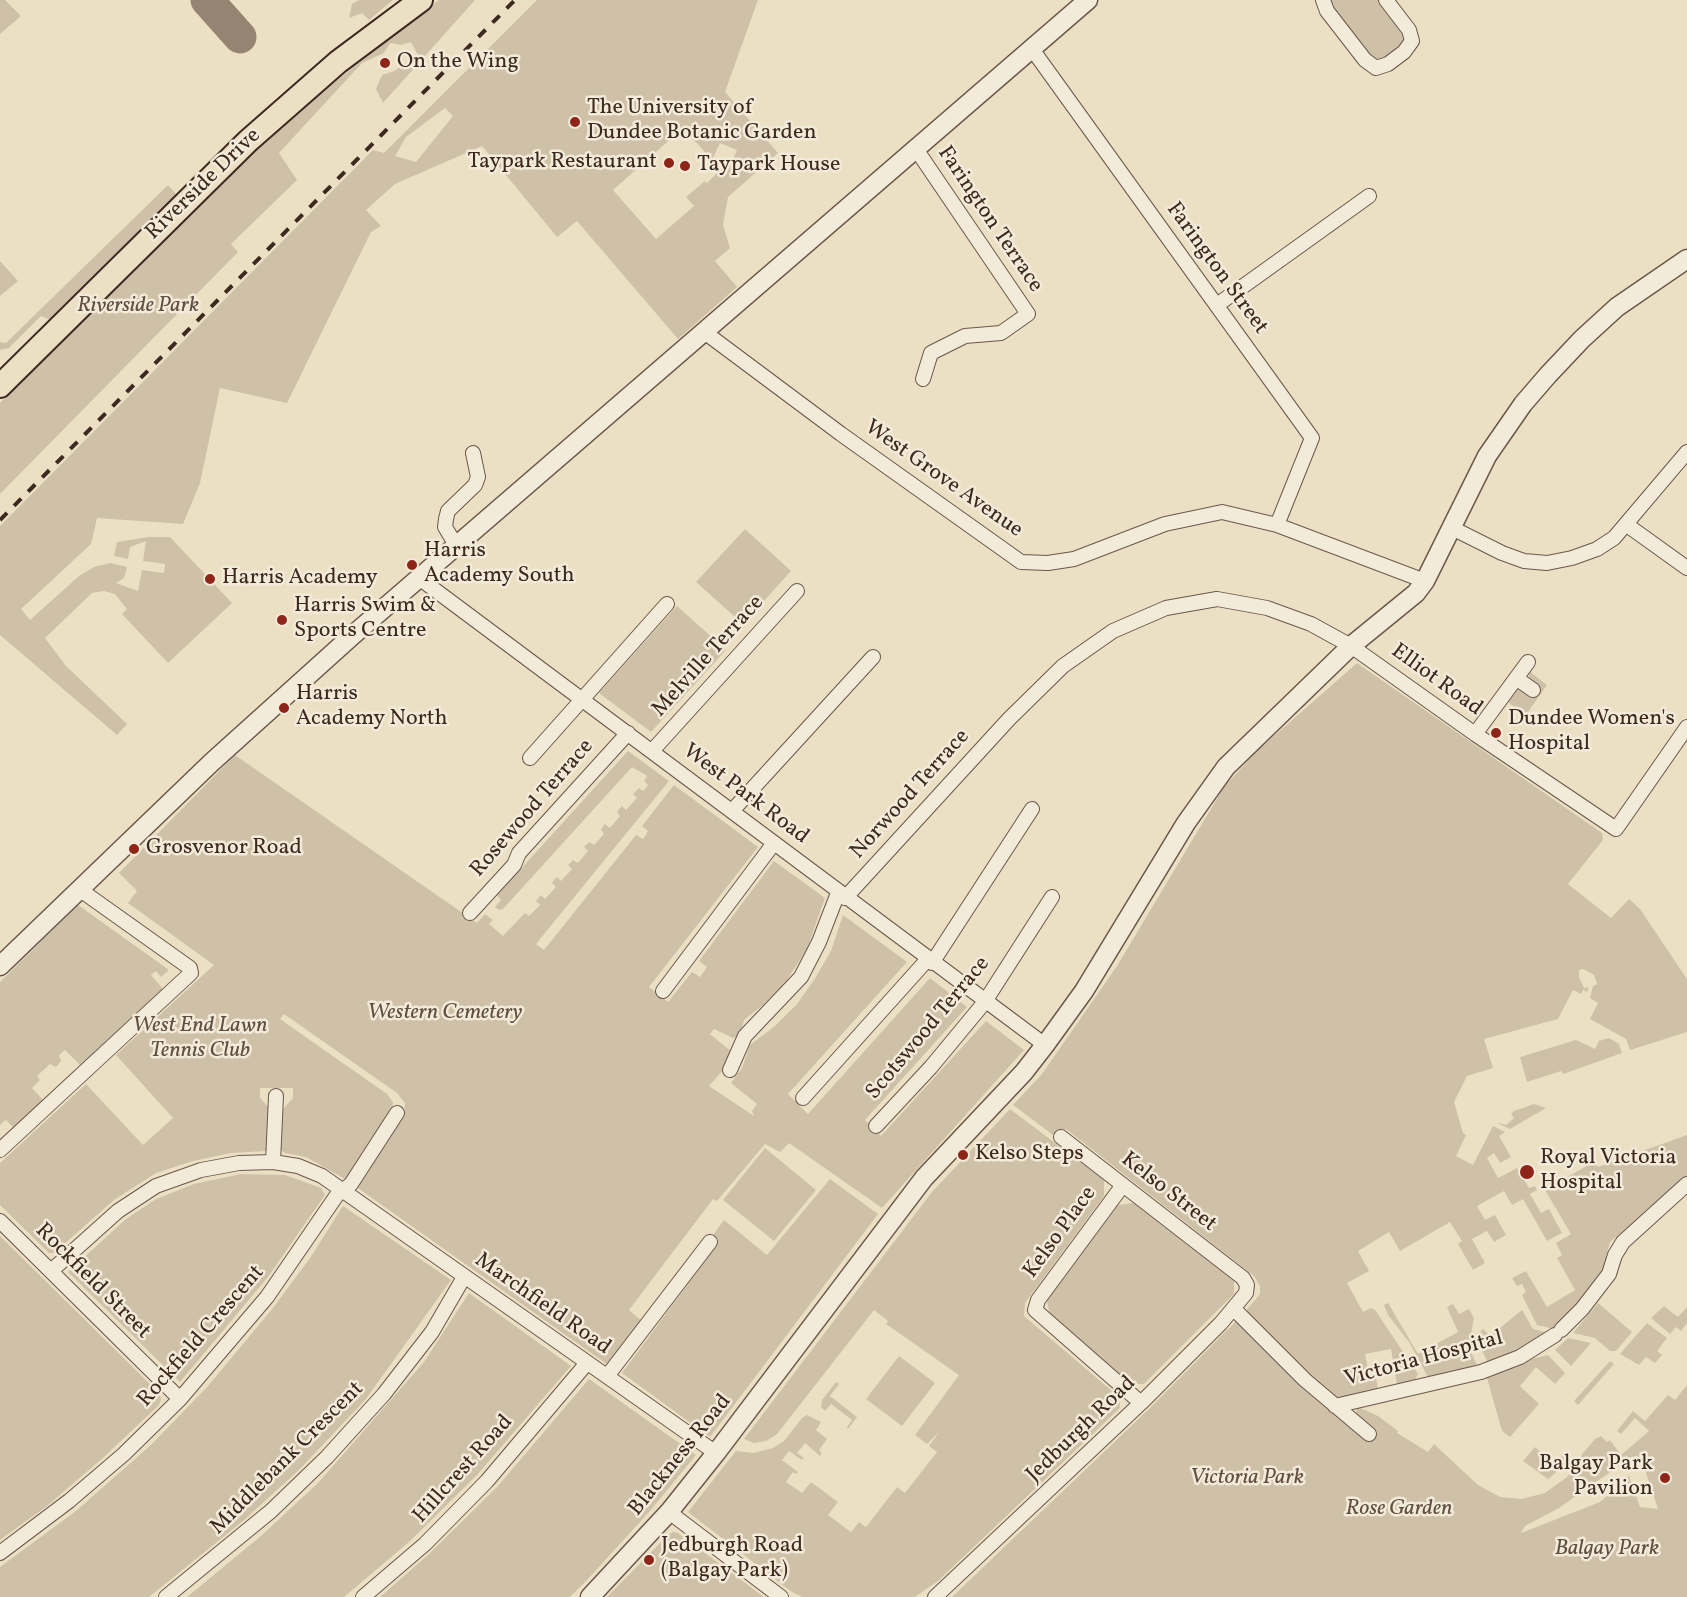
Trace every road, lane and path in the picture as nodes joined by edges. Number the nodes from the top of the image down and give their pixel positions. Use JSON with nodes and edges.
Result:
{"nodes":[{"id":1,"x":421,"y":0,"type":"edge"},
{"id":2,"x":1088,"y":0,"type":"edge"},
{"id":3,"x":1323,"y":0,"type":"edge"},
{"id":4,"x":1386,"y":0,"type":"edge"},
{"id":5,"x":1032,"y":49,"type":"junction"},
{"id":6,"x":916,"y":149,"type":"junction"},
{"id":7,"x":1369,"y":196,"type":"dead end"},
{"id":8,"x":1687,"y":259,"type":"edge"},
{"id":9,"x":1217,"y":305,"type":"junction"},
{"id":10,"x":703,"y":331,"type":"junction"},
{"id":11,"x":923,"y":379,"type":"dead end"},
{"id":12,"x":0,"y":386,"type":"edge"},
{"id":13,"x":1687,"y":452,"type":"edge"},
{"id":14,"x":473,"y":453,"type":"dead end"},
{"id":15,"x":1277,"y":525,"type":"junction"},
{"id":16,"x":1627,"y":525,"type":"junction"},
{"id":17,"x":1450,"y":527,"type":"junction"},
{"id":18,"x":455,"y":548,"type":"junction"},
{"id":19,"x":1687,"y":568,"type":"edge"},
{"id":20,"x":419,"y":579,"type":"junction"},
{"id":21,"x":1425,"y":581,"type":"junction"},
{"id":22,"x":797,"y":591,"type":"dead end"},
{"id":23,"x":667,"y":604,"type":"dead end"},
{"id":24,"x":1352,"y":645,"type":"junction"},
{"id":25,"x":873,"y":657,"type":"dead end"},
{"id":26,"x":1528,"y":662,"type":"dead end"},
{"id":27,"x":1516,"y":678,"type":"junction"},
{"id":28,"x":1533,"y":690,"type":"dead end"},
{"id":29,"x":582,"y":699,"type":"junction"},
{"id":30,"x":1009,"y":719,"type":"joint"},
{"id":31,"x":1687,"y":727,"type":"edge"},
{"id":32,"x":628,"y":733,"type":"junction"},
{"id":33,"x":1475,"y":734,"type":"junction"},
{"id":34,"x":652,"y":751,"type":"junction"},
{"id":35,"x":530,"y":758,"type":"dead end"},
{"id":36,"x":1032,"y":809,"type":"dead end"},
{"id":37,"x":732,"y":811,"type":"junction"},
{"id":38,"x":774,"y":843,"type":"junction"},
{"id":39,"x":74,"y":894,"type":"junction"},
{"id":40,"x":841,"y":896,"type":"junction"},
{"id":41,"x":1052,"y":897,"type":"dead end"},
{"id":42,"x":470,"y":913,"type":"dead end"},
{"id":43,"x":929,"y":962,"type":"junction"},
{"id":44,"x":0,"y":966,"type":"edge"},
{"id":45,"x":663,"y":991,"type":"dead end"},
{"id":46,"x":984,"y":1003,"type":"junction"},
{"id":47,"x":1045,"y":1046,"type":"junction"},
{"id":48,"x":730,"y":1070,"type":"dead end"},
{"id":49,"x":276,"y":1096,"type":"dead end"},
{"id":50,"x":803,"y":1098,"type":"dead end"},
{"id":51,"x":397,"y":1113,"type":"dead end"},
{"id":52,"x":876,"y":1126,"type":"dead end"},
{"id":53,"x":1061,"y":1137,"type":"dead end"},
{"id":54,"x":0,"y":1150,"type":"edge"},
{"id":55,"x":273,"y":1162,"type":"junction"},
{"id":56,"x":1687,"y":1184,"type":"edge"},
{"id":57,"x":1123,"y":1185,"type":"junction"},
{"id":58,"x":343,"y":1191,"type":"junction"},
{"id":59,"x":0,"y":1221,"type":"edge"},
{"id":60,"x":710,"y":1242,"type":"dead end"},
{"id":61,"x":51,"y":1271,"type":"junction"},
{"id":62,"x":464,"y":1277,"type":"junction"},
{"id":63,"x":1247,"y":1285,"type":"joint"},
{"id":64,"x":1234,"y":1309,"type":"junction"},
{"id":65,"x":587,"y":1363,"type":"junction"},
{"id":66,"x":608,"y":1376,"type":"junction"},
{"id":67,"x":180,"y":1399,"type":"junction"},
{"id":68,"x":1141,"y":1403,"type":"junction"},
{"id":69,"x":1335,"y":1406,"type":"junction"},
{"id":70,"x":1369,"y":1434,"type":"dead end"},
{"id":71,"x":716,"y":1454,"type":"junction"},
{"id":72,"x":669,"y":1512,"type":"junction"},
{"id":73,"x":0,"y":1553,"type":"edge"},
{"id":74,"x":166,"y":1597,"type":"edge"},
{"id":75,"x":363,"y":1597,"type":"edge"},
{"id":76,"x":590,"y":1597,"type":"edge"},
{"id":77,"x":781,"y":1597,"type":"edge"},
{"id":78,"x":935,"y":1597,"type":"edge"}],
"edges":[{"from":1,"to":12,"type":"main road","name":"Riverside Drive"},
{"from":2,"to":5,"type":"street"},
{"from":3,"to":4,"type":"street"},
{"from":5,"to":6,"type":"street"},
{"from":5,"to":9,"type":"street","name":"Farington Street"},
{"from":6,"to":10,"type":"street"},
{"from":6,"to":11,"type":"street","name":"Farington Terrace"},
{"from":7,"to":9,"type":"street"},
{"from":8,"to":17,"type":"street"},
{"from":9,"to":15,"type":"street","name":"Farington Street"},
{"from":10,"to":15,"type":"street","name":"West Grove Avenue"},
{"from":10,"to":18,"type":"street"},
{"from":13,"to":16,"type":"street"},
{"from":14,"to":18,"type":"street"},
{"from":15,"to":21,"type":"street","name":"West Grove Avenue"},
{"from":16,"to":17,"type":"street"},
{"from":16,"to":19,"type":"street"},
{"from":17,"to":21,"type":"street"},
{"from":18,"to":20,"type":"street"},
{"from":20,"to":29,"type":"street","name":"West Park Road"},
{"from":20,"to":39,"type":"street"},
{"from":21,"to":24,"type":"street"},
{"from":22,"to":34,"type":"street","name":"Melville Terrace"},
{"from":23,"to":29,"type":"street"},
{"from":24,"to":30,"type":"street","name":"Elliot Road"},
{"from":24,"to":33,"type":"street","name":"Elliot Road"},
{"from":24,"to":47,"type":"street","name":"Blackness Road"},
{"from":25,"to":37,"type":"street"},
{"from":26,"to":27,"type":"street"},
{"from":27,"to":28,"type":"street"},
{"from":27,"to":33,"type":"street"},
{"from":29,"to":32,"type":"street","name":"West Park Road"},
{"from":29,"to":35,"type":"street"},
{"from":30,"to":40,"type":"street","name":"Norwood Terrace"},
{"from":31,"to":33,"type":"street","name":"Elliot Road"},
{"from":32,"to":34,"type":"street","name":"West Park Road"},
{"from":32,"to":42,"type":"street","name":"Rosewood Terrace"},
{"from":34,"to":37,"type":"street","name":"West Park Road"},
{"from":36,"to":43,"type":"street"},
{"from":37,"to":38,"type":"street","name":"West Park Road"},
{"from":38,"to":40,"type":"street","name":"West Park Road"},
{"from":38,"to":45,"type":"street"},
{"from":39,"to":44,"type":"street"},
{"from":39,"to":54,"type":"street"},
{"from":40,"to":43,"type":"street","name":"West Park Road"},
{"from":40,"to":48,"type":"street"},
{"from":41,"to":46,"type":"street","name":"Scotswood Terrace"},
{"from":43,"to":46,"type":"street","name":"West Park Road"},
{"from":43,"to":50,"type":"street"},
{"from":46,"to":47,"type":"street","name":"West Park Road"},
{"from":46,"to":52,"type":"street","name":"Scotswood Terrace"},
{"from":47,"to":71,"type":"street","name":"Blackness Road"},
{"from":49,"to":55,"type":"street"},
{"from":51,"to":58,"type":"street","name":"Rockfield Crescent"},
{"from":53,"to":57,"type":"street","name":"Kelso Street"},
{"from":55,"to":58,"type":"street","name":"Marchfield Road"},
{"from":55,"to":61,"type":"street","name":"Marchfield Road"},
{"from":56,"to":69,"type":"street","name":"Victoria Hospital"},
{"from":57,"to":63,"type":"street","name":"Kelso Street"},
{"from":57,"to":68,"type":"street","name":"Kelso Place"},
{"from":58,"to":62,"type":"street","name":"Marchfield Road"},
{"from":58,"to":67,"type":"street","name":"Rockfield Crescent"},
{"from":59,"to":61,"type":"street","name":"Rockfield Street"},
{"from":60,"to":66,"type":"street"},
{"from":61,"to":67,"type":"street","name":"Rockfield Street"},
{"from":62,"to":65,"type":"street","name":"Marchfield Road"},
{"from":62,"to":74,"type":"street","name":"Middlebank Crescent"},
{"from":63,"to":64,"type":"street","name":"Jedburgh Road"},
{"from":64,"to":68,"type":"street","name":"Jedburgh Road"},
{"from":64,"to":69,"type":"street"},
{"from":65,"to":66,"type":"street","name":"Marchfield Road"},
{"from":65,"to":75,"type":"street","name":"Hillcrest Road"},
{"from":66,"to":71,"type":"street","name":"Marchfield Road"},
{"from":67,"to":73,"type":"street","name":"Rockfield Crescent"},
{"from":68,"to":78,"type":"street","name":"Jedburgh Road"},
{"from":69,"to":70,"type":"street"},
{"from":71,"to":72,"type":"street","name":"Blackness Road"},
{"from":72,"to":76,"type":"street","name":"Blackness Road"},
{"from":72,"to":77,"type":"street"}]}
